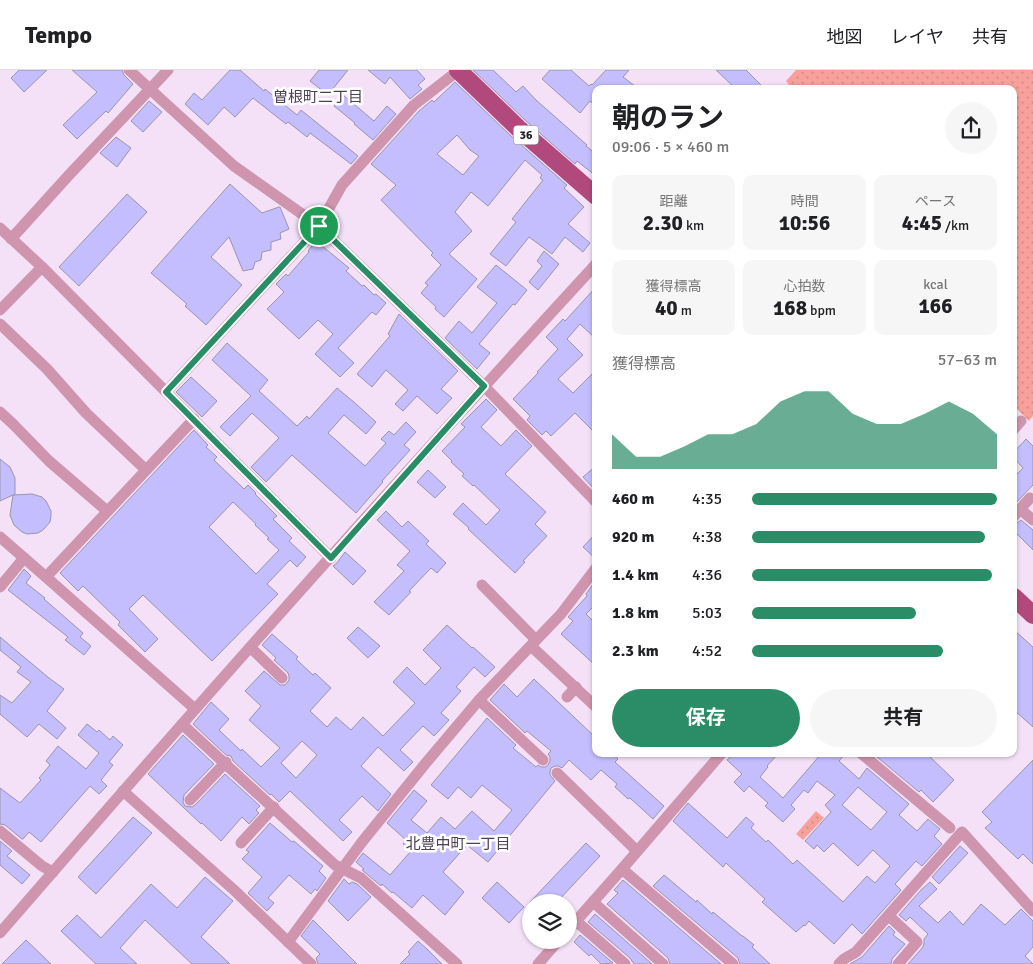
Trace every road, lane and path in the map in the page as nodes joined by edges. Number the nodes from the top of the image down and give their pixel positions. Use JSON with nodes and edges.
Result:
{"nodes":[{"id":1,"x":129,"y":70,"type":"edge"},
{"id":2,"x":168,"y":70,"type":"edge"},
{"id":3,"x":458,"y":70,"type":"edge"},
{"id":4,"x":150,"y":88,"type":"junction"},
{"id":5,"x":592,"y":193,"type":"edge"},
{"id":6,"x":319,"y":226,"type":"junction"},
{"id":7,"x":0,"y":228,"type":"edge"},
{"id":8,"x":11,"y":239,"type":"junction"},
{"id":9,"x":42,"y":267,"type":"junction"},
{"id":10,"x":592,"y":268,"type":"edge"},
{"id":11,"x":0,"y":310,"type":"edge"},
{"id":12,"x":0,"y":324,"type":"edge"},
{"id":13,"x":484,"y":386,"type":"junction"},
{"id":14,"x":166,"y":392,"type":"junction"},
{"id":15,"x":0,"y":412,"type":"edge"},
{"id":16,"x":194,"y":419,"type":"junction"},
{"id":17,"x":146,"y":470,"type":"junction"},
{"id":18,"x":592,"y":498,"type":"edge"},
{"id":19,"x":1030,"y":498,"type":"dead end"},
{"id":20,"x":107,"y":511,"type":"junction"},
{"id":21,"x":1017,"y":512,"type":"edge"},
{"id":22,"x":1033,"y":520,"type":"edge"},
{"id":23,"x":0,"y":537,"type":"edge"},
{"id":24,"x":24,"y":558,"type":"junction"},
{"id":25,"x":331,"y":558,"type":"junction"},
{"id":26,"x":592,"y":573,"type":"edge"},
{"id":27,"x":46,"y":576,"type":"junction"},
{"id":28,"x":482,"y":585,"type":"dead end"},
{"id":29,"x":0,"y":587,"type":"edge"},
{"id":30,"x":1017,"y":600,"type":"edge"},
{"id":31,"x":1033,"y":616,"type":"edge"},
{"id":32,"x":534,"y":643,"type":"junction"},
{"id":33,"x":250,"y":648,"type":"junction"},
{"id":34,"x":282,"y":678,"type":"dead end"},
{"id":35,"x":576,"y":687,"type":"junction"},
{"id":36,"x":567,"y":697,"type":"dead end"},
{"id":37,"x":479,"y":700,"type":"junction"},
{"id":38,"x":592,"y":703,"type":"edge"},
{"id":39,"x":195,"y":709,"type":"junction"},
{"id":40,"x":182,"y":724,"type":"junction"},
{"id":41,"x":718,"y":757,"type":"edge"},
{"id":42,"x":866,"y":757,"type":"edge"},
{"id":43,"x":543,"y":760,"type":"dead end"},
{"id":44,"x":226,"y":762,"type":"junction"},
{"id":45,"x":557,"y":773,"type":"dead end"},
{"id":46,"x":123,"y":791,"type":"junction"},
{"id":47,"x":190,"y":800,"type":"dead end"},
{"id":48,"x":274,"y":807,"type":"junction"},
{"id":49,"x":950,"y":828,"type":"dead end"},
{"id":50,"x":0,"y":831,"type":"edge"},
{"id":51,"x":241,"y":843,"type":"dead end"},
{"id":52,"x":637,"y":851,"type":"junction"},
{"id":53,"x":342,"y":869,"type":"junction"},
{"id":54,"x":622,"y":869,"type":"junction"},
{"id":55,"x":53,"y":872,"type":"junction"},
{"id":56,"x":593,"y":902,"type":"junction"},
{"id":57,"x":1033,"y":911,"type":"edge"},
{"id":58,"x":889,"y":916,"type":"junction"},
{"id":59,"x":577,"y":920,"type":"edge"},
{"id":60,"x":577,"y":929,"type":"edge"},
{"id":61,"x":0,"y":933,"type":"edge"},
{"id":62,"x":288,"y":942,"type":"junction"},
{"id":63,"x":551,"y":949,"type":"edge"},
{"id":64,"x":311,"y":964,"type":"edge"},
{"id":65,"x":457,"y":964,"type":"edge"},
{"id":66,"x":538,"y":964,"type":"edge"},
{"id":67,"x":624,"y":964,"type":"edge"},
{"id":68,"x":663,"y":964,"type":"edge"},
{"id":69,"x":733,"y":964,"type":"edge"},
{"id":70,"x":839,"y":964,"type":"edge"},
{"id":71,"x":898,"y":964,"type":"edge"}],
"edges":[{"from":1,"to":4,"type":"street"},
{"from":2,"to":4,"type":"street"},
{"from":3,"to":5,"type":"main road","number":"36"},
{"from":3,"to":6,"type":"street"},
{"from":4,"to":6,"type":"street"},
{"from":4,"to":8,"type":"street"},
{"from":6,"to":13,"type":"street"},
{"from":6,"to":14,"type":"street"},
{"from":7,"to":8,"type":"street"},
{"from":8,"to":9,"type":"street"},
{"from":9,"to":11,"type":"street"},
{"from":9,"to":14,"type":"street"},
{"from":10,"to":13,"type":"street"},
{"from":12,"to":17,"type":"street"},
{"from":13,"to":18,"type":"street"},
{"from":13,"to":25,"type":"street"},
{"from":14,"to":16,"type":"street"},
{"from":15,"to":20,"type":"street"},
{"from":16,"to":17,"type":"street"},
{"from":16,"to":25,"type":"street"},
{"from":17,"to":20,"type":"street"},
{"from":19,"to":21,"type":"street"},
{"from":20,"to":27,"type":"street"},
{"from":21,"to":22,"type":"street"},
{"from":23,"to":24,"type":"street"},
{"from":24,"to":27,"type":"street"},
{"from":24,"to":29,"type":"street"},
{"from":25,"to":33,"type":"street"},
{"from":26,"to":32,"type":"street"},
{"from":27,"to":39,"type":"street"},
{"from":28,"to":32,"type":"street"},
{"from":30,"to":31,"type":"main road"},
{"from":32,"to":35,"type":"street"},
{"from":32,"to":37,"type":"street"},
{"from":33,"to":34,"type":"street"},
{"from":33,"to":39,"type":"street"},
{"from":35,"to":36,"type":"street"},
{"from":35,"to":38,"type":"street"},
{"from":37,"to":43,"type":"street"},
{"from":37,"to":53,"type":"street"},
{"from":39,"to":40,"type":"street"},
{"from":40,"to":44,"type":"street"},
{"from":40,"to":46,"type":"street"},
{"from":41,"to":52,"type":"street"},
{"from":42,"to":49,"type":"street"},
{"from":44,"to":47,"type":"street"},
{"from":44,"to":48,"type":"street"},
{"from":45,"to":52,"type":"street"},
{"from":46,"to":55,"type":"street"},
{"from":46,"to":62,"type":"street"},
{"from":48,"to":51,"type":"street"},
{"from":48,"to":53,"type":"street"},
{"from":50,"to":55,"type":"street"},
{"from":52,"to":54,"type":"street"},
{"from":53,"to":62,"type":"street"},
{"from":53,"to":65,"type":"street"},
{"from":54,"to":56,"type":"street"},
{"from":54,"to":69,"type":"street"},
{"from":55,"to":61,"type":"street"},
{"from":56,"to":59,"type":"street"},
{"from":56,"to":68,"type":"street"},
{"from":57,"to":58,"type":"street"},
{"from":58,"to":70,"type":"street"},
{"from":58,"to":71,"type":"street"},
{"from":60,"to":67,"type":"street"},
{"from":62,"to":64,"type":"street"},
{"from":63,"to":66,"type":"street"}]}
